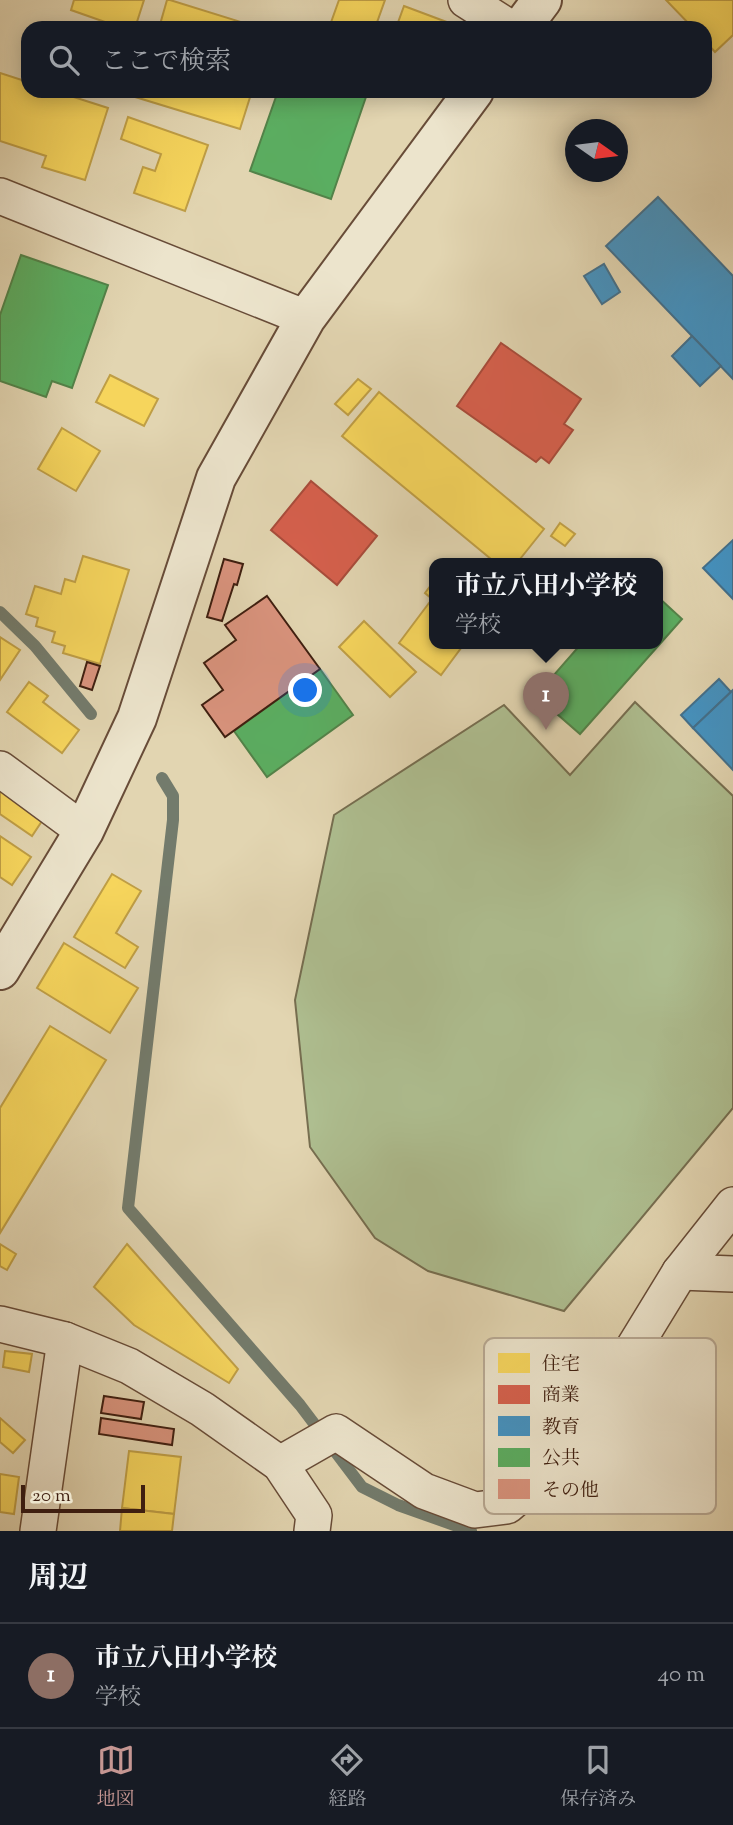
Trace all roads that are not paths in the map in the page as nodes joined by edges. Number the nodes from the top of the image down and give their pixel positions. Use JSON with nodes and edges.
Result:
{"nodes":[{"id":1,"x":466,"y":0,"type":"edge"},
{"id":2,"x":542,"y":0,"type":"edge"},
{"id":3,"x":499,"y":21,"type":"edge"},
{"id":4,"x":526,"y":21,"type":"edge"},
{"id":5,"x":469,"y":98,"type":"edge"},
{"id":6,"x":0,"y":196,"type":"edge"},
{"id":7,"x":306,"y":318,"type":"junction"},
{"id":8,"x":0,"y":769,"type":"edge"},
{"id":9,"x":84,"y":831,"type":"junction"},
{"id":10,"x":0,"y":970,"type":"edge"},
{"id":11,"x":733,"y":1205,"type":"edge"},
{"id":12,"x":680,"y":1272,"type":"junction"},
{"id":13,"x":733,"y":1274,"type":"edge"},
{"id":14,"x":0,"y":1324,"type":"edge"},
{"id":15,"x":640,"y":1338,"type":"edge"},
{"id":16,"x":65,"y":1340,"type":"junction"},
{"id":17,"x":280,"y":1464,"type":"junction"},
{"id":18,"x":484,"y":1509,"type":"edge"},
{"id":19,"x":38,"y":1531,"type":"edge"},
{"id":20,"x":312,"y":1531,"type":"edge"}],
"edges":[{"from":1,"to":3,"type":"street"},
{"from":2,"to":4,"type":"street"},
{"from":5,"to":7,"type":"street"},
{"from":6,"to":7,"type":"street"},
{"from":7,"to":9,"type":"street"},
{"from":8,"to":9,"type":"street"},
{"from":9,"to":10,"type":"street"},
{"from":11,"to":12,"type":"street"},
{"from":12,"to":13,"type":"street"},
{"from":12,"to":15,"type":"street"},
{"from":14,"to":16,"type":"street"},
{"from":16,"to":17,"type":"street"},
{"from":16,"to":19,"type":"street"},
{"from":17,"to":18,"type":"street"},
{"from":17,"to":20,"type":"street"}]}
